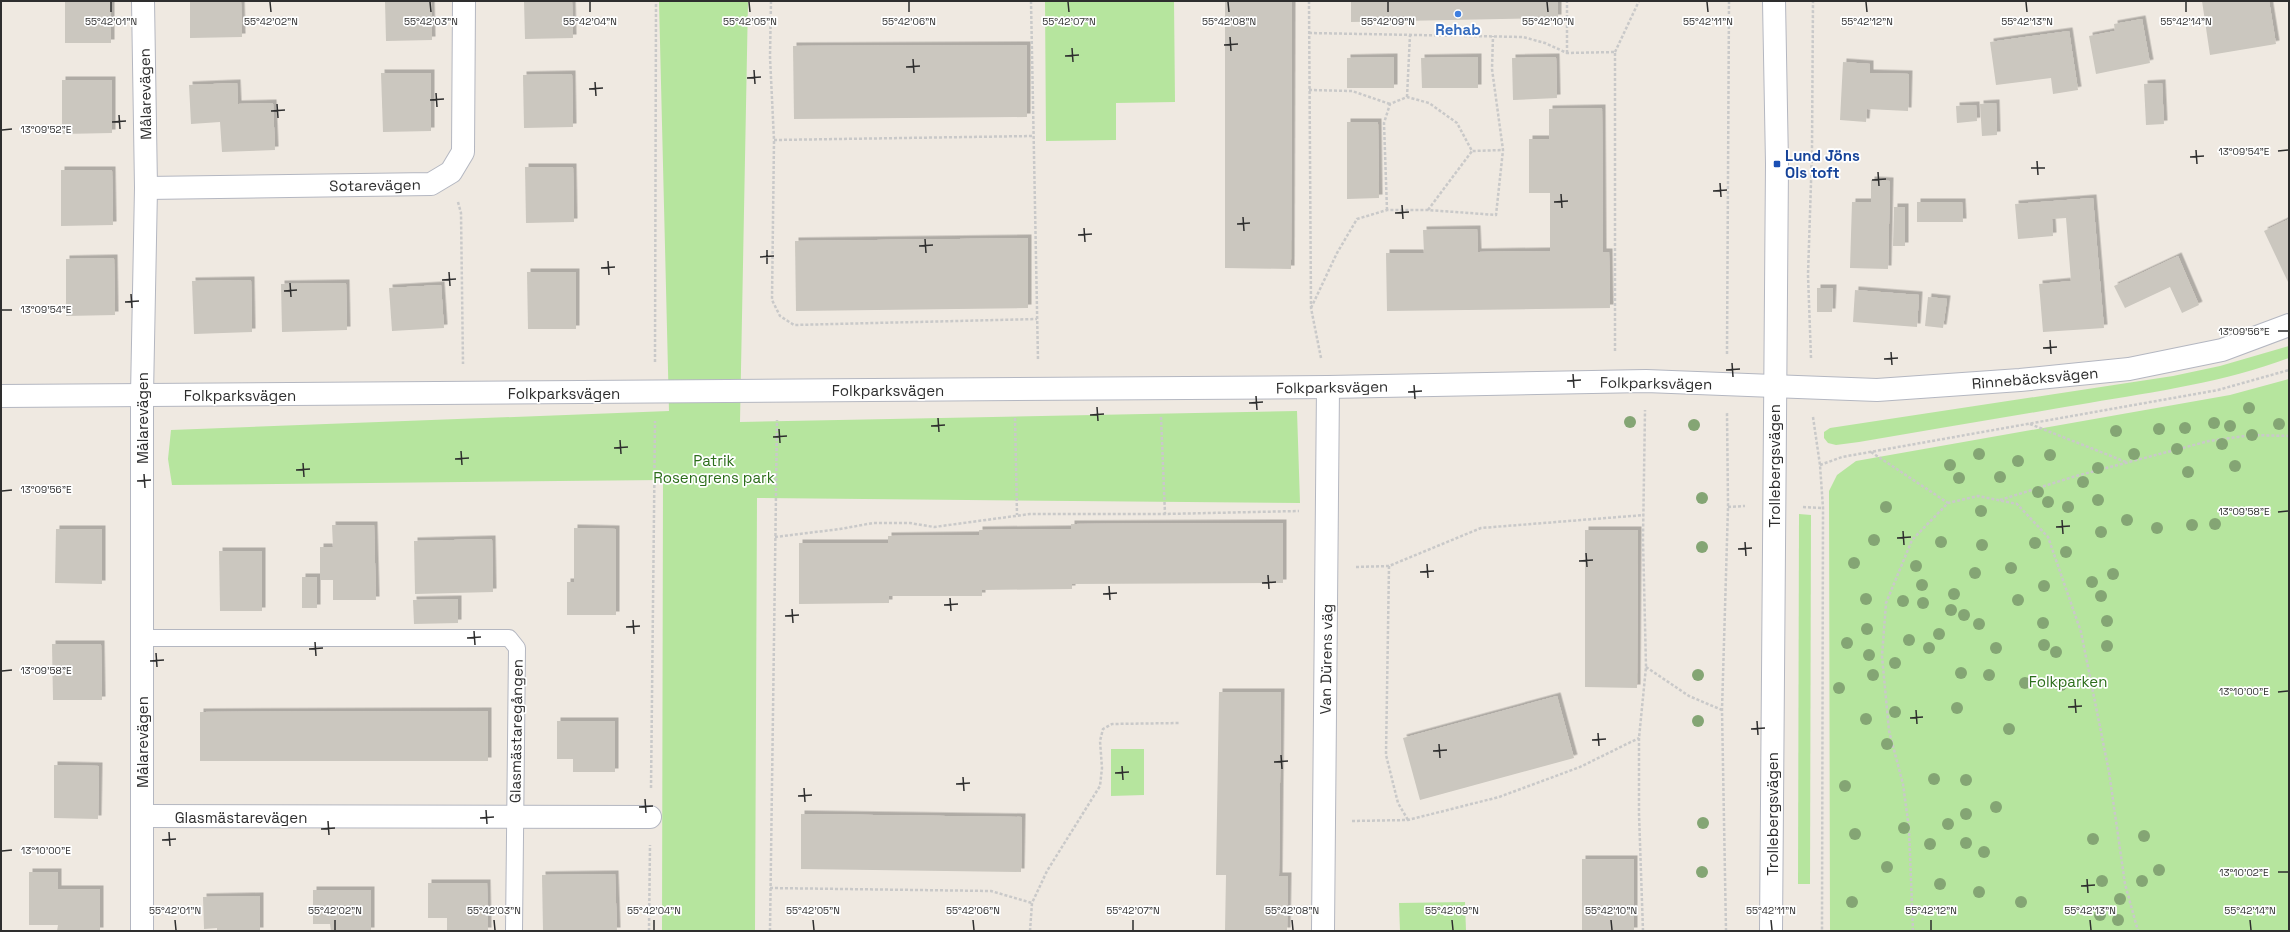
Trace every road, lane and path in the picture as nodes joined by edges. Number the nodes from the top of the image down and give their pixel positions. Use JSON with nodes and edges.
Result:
{"nodes":[{"id":1,"x":143,"y":1,"type":"edge"},
{"id":2,"x":464,"y":1,"type":"edge"},
{"id":3,"x":656,"y":1,"type":"edge"},
{"id":4,"x":771,"y":1,"type":"edge"},
{"id":5,"x":1031,"y":1,"type":"edge"},
{"id":6,"x":1309,"y":1,"type":"edge"},
{"id":7,"x":1567,"y":1,"type":"edge"},
{"id":8,"x":1639,"y":1,"type":"edge"},
{"id":9,"x":1729,"y":1,"type":"edge"},
{"id":10,"x":1774,"y":1,"type":"edge"},
{"id":11,"x":1813,"y":1,"type":"edge"},
{"id":12,"x":1309,"y":33,"type":"junction"},
{"id":13,"x":1410,"y":35,"type":"junction"},
{"id":14,"x":1493,"y":36,"type":"junction"},
{"id":15,"x":1615,"y":52,"type":"junction"},
{"id":16,"x":1567,"y":53,"type":"junction"},
{"id":17,"x":1309,"y":90,"type":"junction"},
{"id":18,"x":1407,"y":97,"type":"junction"},
{"id":19,"x":1390,"y":104,"type":"junction"},
{"id":20,"x":1033,"y":136,"type":"junction"},
{"id":21,"x":774,"y":140,"type":"junction"},
{"id":22,"x":1503,"y":150,"type":"junction"},
{"id":23,"x":1472,"y":151,"type":"junction"},
{"id":24,"x":451,"y":172,"type":"junction"},
{"id":25,"x":146,"y":188,"type":"junction"},
{"id":26,"x":1387,"y":210,"type":"junction"},
{"id":27,"x":1428,"y":210,"type":"junction"},
{"id":28,"x":1311,"y":308,"type":"junction"},
{"id":29,"x":1037,"y":319,"type":"junction"},
{"id":30,"x":2289,"y":325,"type":"edge"},
{"id":31,"x":2289,"y":370,"type":"edge"},
{"id":32,"x":1646,"y":381,"type":"junction"},
{"id":33,"x":1615,"y":382,"type":"junction"},
{"id":34,"x":1726,"y":385,"type":"junction"},
{"id":35,"x":1774,"y":386,"type":"junction"},
{"id":36,"x":1812,"y":386,"type":"junction"},
{"id":37,"x":1328,"y":387,"type":"junction"},
{"id":38,"x":1160,"y":388,"type":"junction"},
{"id":39,"x":1015,"y":389,"type":"junction"},
{"id":40,"x":1038,"y":389,"type":"junction"},
{"id":41,"x":777,"y":391,"type":"junction"},
{"id":42,"x":655,"y":392,"type":"junction"},
{"id":43,"x":463,"y":393,"type":"junction"},
{"id":44,"x":142,"y":395,"type":"junction"},
{"id":45,"x":1,"y":396,"type":"edge"},
{"id":46,"x":2030,"y":424,"type":"junction"},
{"id":47,"x":2289,"y":436,"type":"edge"},
{"id":48,"x":1871,"y":452,"type":"junction"},
{"id":49,"x":2127,"y":463,"type":"junction"},
{"id":50,"x":1820,"y":465,"type":"junction"},
{"id":51,"x":2000,"y":501,"type":"junction"},
{"id":52,"x":1948,"y":503,"type":"junction"},
{"id":53,"x":1327,"y":510,"type":"junction"},
{"id":54,"x":1165,"y":514,"type":"junction"},
{"id":55,"x":1644,"y":515,"type":"junction"},
{"id":56,"x":1017,"y":516,"type":"junction"},
{"id":57,"x":775,"y":537,"type":"junction"},
{"id":58,"x":1389,"y":566,"type":"junction"},
{"id":59,"x":1327,"y":567,"type":"junction"},
{"id":60,"x":142,"y":638,"type":"junction"},
{"id":61,"x":1646,"y":667,"type":"junction"},
{"id":62,"x":1722,"y":710,"type":"junction"},
{"id":63,"x":1179,"y":723,"type":"dead end"},
{"id":64,"x":1639,"y":738,"type":"junction"},
{"id":65,"x":142,"y":816,"type":"junction"},
{"id":66,"x":514,"y":817,"type":"junction"},
{"id":67,"x":650,"y":817,"type":"junction"},
{"id":68,"x":1408,"y":820,"type":"junction"},
{"id":69,"x":1324,"y":821,"type":"junction"},
{"id":70,"x":770,"y":888,"type":"junction"},
{"id":71,"x":1032,"y":903,"type":"junction"},
{"id":72,"x":142,"y":931,"type":"edge"},
{"id":73,"x":514,"y":931,"type":"edge"},
{"id":74,"x":649,"y":931,"type":"edge"},
{"id":75,"x":770,"y":931,"type":"edge"},
{"id":76,"x":1030,"y":931,"type":"edge"},
{"id":77,"x":1323,"y":931,"type":"edge"},
{"id":78,"x":1643,"y":931,"type":"edge"},
{"id":79,"x":1726,"y":931,"type":"edge"},
{"id":80,"x":1771,"y":931,"type":"edge"},
{"id":81,"x":1822,"y":931,"type":"edge"},
{"id":82,"x":1913,"y":931,"type":"edge"},
{"id":83,"x":2138,"y":931,"type":"edge"}],
"edges":[{"from":1,"to":25,"type":"street","name":"Målarevägen"},
{"from":2,"to":24,"type":"street","name":"Sotarevägen"},
{"from":3,"to":42,"type":"path"},
{"from":4,"to":21,"type":"path"},
{"from":5,"to":20,"type":"path"},
{"from":6,"to":12,"type":"path"},
{"from":7,"to":16,"type":"path"},
{"from":8,"to":15,"type":"path"},
{"from":9,"to":34,"type":"path"},
{"from":10,"to":35,"type":"street","name":"Trollebergsvägen"},
{"from":11,"to":36,"type":"path"},
{"from":12,"to":13,"type":"path"},
{"from":12,"to":17,"type":"path"},
{"from":13,"to":14,"type":"path"},
{"from":13,"to":18,"type":"path"},
{"from":14,"to":16,"type":"path"},
{"from":14,"to":22,"type":"path"},
{"from":15,"to":16,"type":"path"},
{"from":15,"to":33,"type":"path"},
{"from":17,"to":19,"type":"path"},
{"from":17,"to":28,"type":"path"},
{"from":18,"to":19,"type":"path"},
{"from":18,"to":23,"type":"path"},
{"from":19,"to":26,"type":"path"},
{"from":20,"to":21,"type":"path"},
{"from":20,"to":29,"type":"path"},
{"from":21,"to":29,"type":"path"},
{"from":22,"to":23,"type":"path"},
{"from":22,"to":27,"type":"path"},
{"from":23,"to":27,"type":"path"},
{"from":24,"to":25,"type":"street","name":"Sotarevägen"},
{"from":24,"to":43,"type":"path"},
{"from":25,"to":44,"type":"street","name":"Målarevägen"},
{"from":26,"to":27,"type":"path"},
{"from":26,"to":28,"type":"path"},
{"from":28,"to":37,"type":"path"},
{"from":29,"to":40,"type":"path"},
{"from":30,"to":36,"type":"street","name":"Rinnebäcksvägen"},
{"from":31,"to":46,"type":"path"},
{"from":32,"to":33,"type":"street","name":"Folkparksvägen"},
{"from":32,"to":34,"type":"street","name":"Folkparksvägen"},
{"from":32,"to":55,"type":"path"},
{"from":33,"to":37,"type":"street","name":"Folkparksvägen"},
{"from":34,"to":35,"type":"street","name":"Folkparksvägen"},
{"from":34,"to":62,"type":"path"},
{"from":35,"to":36,"type":"street","name":"Rinnebäcksvägen"},
{"from":35,"to":80,"type":"street","name":"Trollebergsvägen"},
{"from":36,"to":50,"type":"path"},
{"from":37,"to":38,"type":"street","name":"Folkparksvägen"},
{"from":37,"to":53,"type":"street","name":"Van Dürens väg"},
{"from":38,"to":40,"type":"street","name":"Folkparksvägen"},
{"from":38,"to":54,"type":"path"},
{"from":39,"to":40,"type":"street","name":"Folkparksvägen"},
{"from":39,"to":41,"type":"street","name":"Folkparksvägen"},
{"from":39,"to":56,"type":"path"},
{"from":41,"to":42,"type":"street","name":"Folkparksvägen"},
{"from":41,"to":57,"type":"path"},
{"from":42,"to":43,"type":"street","name":"Folkparksvägen"},
{"from":42,"to":67,"type":"path"},
{"from":43,"to":44,"type":"street","name":"Folkparksvägen"},
{"from":44,"to":45,"type":"street","name":"Folkparksvägen"},
{"from":44,"to":60,"type":"street","name":"Målarevägen"},
{"from":46,"to":48,"type":"path"},
{"from":46,"to":49,"type":"path"},
{"from":47,"to":49,"type":"path"},
{"from":48,"to":50,"type":"path"},
{"from":48,"to":52,"type":"path"},
{"from":49,"to":51,"type":"path"},
{"from":50,"to":81,"type":"path"},
{"from":51,"to":52,"type":"path"},
{"from":51,"to":83,"type":"path"},
{"from":52,"to":82,"type":"path"},
{"from":53,"to":54,"type":"path"},
{"from":53,"to":59,"type":"street","name":"Van Dürens väg"},
{"from":54,"to":56,"type":"path"},
{"from":55,"to":58,"type":"path"},
{"from":55,"to":61,"type":"path"},
{"from":56,"to":57,"type":"path"},
{"from":57,"to":70,"type":"path"},
{"from":58,"to":59,"type":"path"},
{"from":58,"to":68,"type":"path"},
{"from":59,"to":69,"type":"street","name":"Van Dürens väg"},
{"from":60,"to":65,"type":"street","name":"Målarevägen"},
{"from":60,"to":66,"type":"lane","name":"Glasmästaregången"},
{"from":61,"to":62,"type":"path"},
{"from":61,"to":64,"type":"path"},
{"from":62,"to":79,"type":"path"},
{"from":63,"to":71,"type":"path"},
{"from":64,"to":68,"type":"path"},
{"from":64,"to":78,"type":"path"},
{"from":65,"to":66,"type":"street","name":"Glasmästarevägen"},
{"from":65,"to":72,"type":"street","name":"Målarevägen"},
{"from":66,"to":67,"type":"street","name":"Glasmästarevägen"},
{"from":66,"to":73,"type":"lane","name":"Glasmästaregången"},
{"from":67,"to":74,"type":"path"},
{"from":68,"to":69,"type":"path"},
{"from":69,"to":77,"type":"street","name":"Van Dürens väg"},
{"from":70,"to":71,"type":"path"},
{"from":70,"to":75,"type":"path"},
{"from":71,"to":76,"type":"path"}]}
